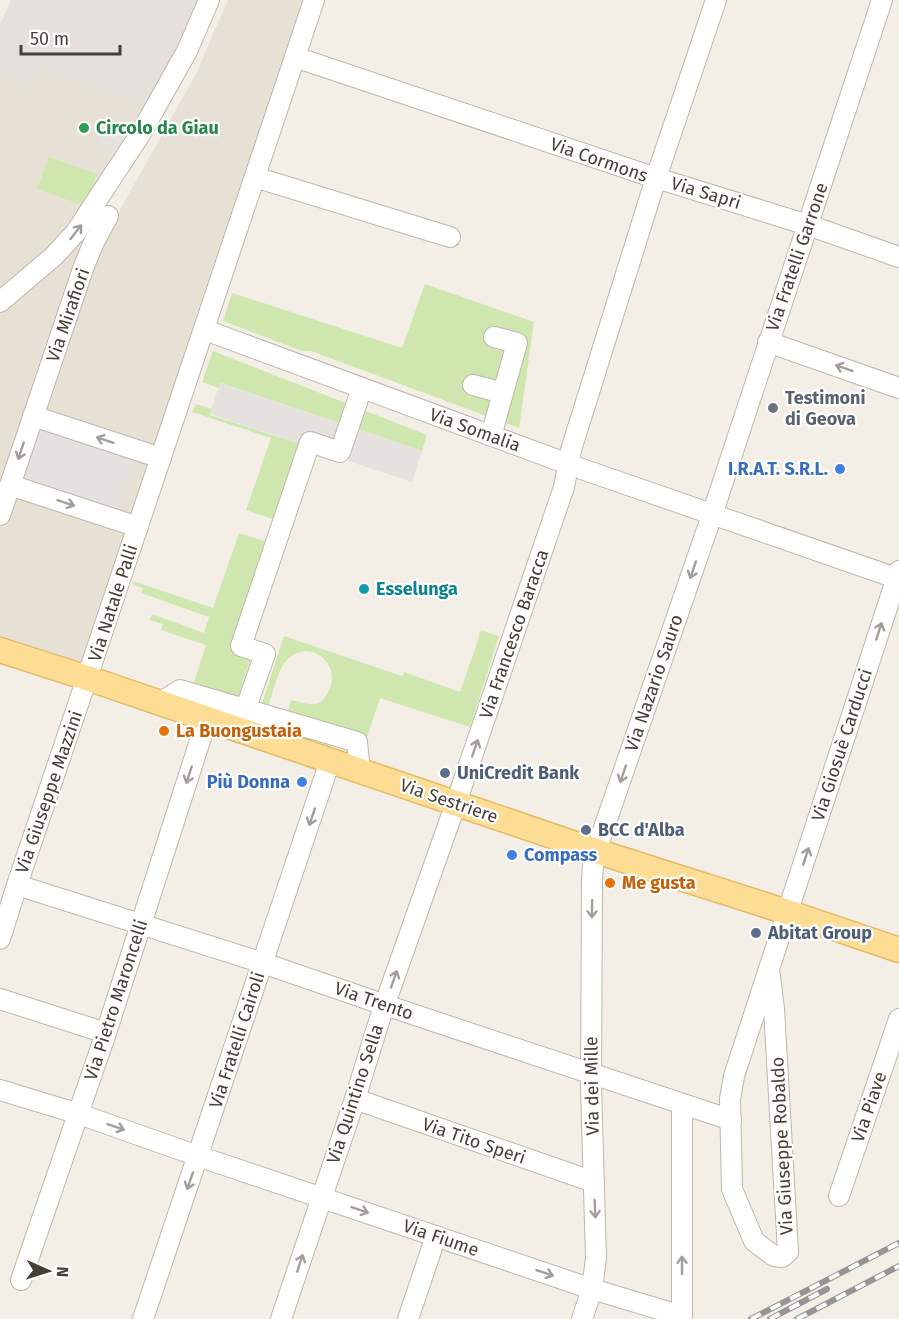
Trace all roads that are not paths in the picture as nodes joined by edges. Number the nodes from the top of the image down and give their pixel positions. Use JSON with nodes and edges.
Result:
{"nodes":[{"id":1,"x":208,"y":0,"type":"edge"},
{"id":2,"x":314,"y":0,"type":"edge"},
{"id":3,"x":716,"y":0,"type":"edge"},
{"id":4,"x":882,"y":0,"type":"edge"},
{"id":5,"x":295,"y":57,"type":"junction"},
{"id":6,"x":255,"y":177,"type":"junction"},
{"id":7,"x":656,"y":178,"type":"junction"},
{"id":8,"x":108,"y":216,"type":"dead end"},
{"id":9,"x":808,"y":225,"type":"junction"},
{"id":10,"x":450,"y":237,"type":"dead end"},
{"id":11,"x":899,"y":257,"type":"edge"},
{"id":12,"x":0,"y":302,"type":"edge"},
{"id":13,"x":204,"y":330,"type":"junction"},
{"id":14,"x":494,"y":337,"type":"dead end"},
{"id":15,"x":768,"y":342,"type":"junction"},
{"id":16,"x":473,"y":384,"type":"dead end"},
{"id":17,"x":362,"y":388,"type":"junction"},
{"id":18,"x":899,"y":388,"type":"edge"},
{"id":19,"x":503,"y":393,"type":"junction"},
{"id":20,"x":33,"y":416,"type":"junction"},
{"id":21,"x":491,"y":436,"type":"junction"},
{"id":22,"x":161,"y":458,"type":"junction"},
{"id":23,"x":569,"y":464,"type":"junction"},
{"id":24,"x":10,"y":485,"type":"junction"},
{"id":25,"x":0,"y":515,"type":"edge"},
{"id":26,"x":712,"y":515,"type":"junction"},
{"id":27,"x":138,"y":527,"type":"junction"},
{"id":28,"x":898,"y":576,"type":"edge"},
{"id":29,"x":0,"y":650,"type":"edge"},
{"id":30,"x":87,"y":678,"type":"junction"},
{"id":31,"x":160,"y":703,"type":"junction"},
{"id":32,"x":207,"y":719,"type":"junction"},
{"id":33,"x":242,"y":719,"type":"junction"},
{"id":34,"x":330,"y":761,"type":"junction"},
{"id":35,"x":360,"y":771,"type":"junction"},
{"id":36,"x":456,"y":803,"type":"junction"},
{"id":37,"x":596,"y":851,"type":"junction"},
{"id":38,"x":17,"y":885,"type":"junction"},
{"id":39,"x":788,"y":912,"type":"junction"},
{"id":40,"x":141,"y":924,"type":"junction"},
{"id":41,"x":0,"y":939,"type":"edge"},
{"id":42,"x":899,"y":950,"type":"edge"},
{"id":43,"x":262,"y":963,"type":"junction"},
{"id":44,"x":769,"y":969,"type":"junction"},
{"id":45,"x":0,"y":999,"type":"edge"},
{"id":46,"x":385,"y":1005,"type":"junction"},
{"id":47,"x":899,"y":1019,"type":"edge"},
{"id":48,"x":106,"y":1033,"type":"junction"},
{"id":49,"x":591,"y":1073,"type":"junction"},
{"id":50,"x":0,"y":1090,"type":"edge"},
{"id":51,"x":355,"y":1099,"type":"junction"},
{"id":52,"x":682,"y":1104,"type":"junction"},
{"id":53,"x":79,"y":1114,"type":"junction"},
{"id":54,"x":731,"y":1120,"type":"junction"},
{"id":55,"x":198,"y":1156,"type":"junction"},
{"id":56,"x":594,"y":1182,"type":"junction"},
{"id":57,"x":839,"y":1196,"type":"dead end"},
{"id":58,"x":322,"y":1197,"type":"junction"},
{"id":59,"x":436,"y":1236,"type":"junction"},
{"id":60,"x":21,"y":1280,"type":"dead end"},
{"id":61,"x":592,"y":1289,"type":"junction"},
{"id":62,"x":143,"y":1319,"type":"edge"},
{"id":63,"x":281,"y":1319,"type":"edge"},
{"id":64,"x":408,"y":1319,"type":"edge"},
{"id":65,"x":582,"y":1319,"type":"edge"}],
"edges":[{"from":12,"to":1,"type":"street","one_way":true},
{"from":2,"to":5,"type":"street"},
{"from":3,"to":7,"type":"street","name":"Via Sapri"},
{"from":4,"to":9,"type":"street","name":"Via Fratelli Garrone"},
{"from":5,"to":6,"type":"street"},
{"from":5,"to":7,"type":"street","name":"Via Cormons"},
{"from":6,"to":10,"type":"street"},
{"from":6,"to":13,"type":"street"},
{"from":7,"to":9,"type":"street","name":"Via Sapri"},
{"from":7,"to":23,"type":"street","name":"Via Cormons"},
{"from":8,"to":20,"type":"street","name":"Via Mirafiori"},
{"from":9,"to":11,"type":"street","name":"Via Sapri"},
{"from":9,"to":15,"type":"street","name":"Via Fratelli Garrone"},
{"from":13,"to":17,"type":"street","name":"Via Somalia"},
{"from":13,"to":22,"type":"street"},
{"from":14,"to":19,"type":"street"},
{"from":18,"to":15,"type":"street","one_way":true},
{"from":15,"to":26,"type":"street","name":"Via Fratelli Garrone"},
{"from":16,"to":19,"type":"street"},
{"from":17,"to":21,"type":"street","name":"Via Somalia"},
{"from":17,"to":33,"type":"street"},
{"from":19,"to":21,"type":"street"},
{"from":22,"to":20,"type":"street","one_way":true},
{"from":20,"to":24,"type":"street","name":"Via Mirafiori","one_way":true},
{"from":21,"to":23,"type":"street","name":"Via Somalia"},
{"from":22,"to":27,"type":"street","name":"Via Natale Palli"},
{"from":23,"to":26,"type":"street","name":"Via Somalia"},
{"from":36,"to":23,"type":"street","name":"Via Francesco Baracca","one_way":true},
{"from":24,"to":25,"type":"street"},
{"from":24,"to":27,"type":"street","one_way":true},
{"from":26,"to":28,"type":"street","name":"Via Somalia"},
{"from":26,"to":37,"type":"street","name":"Via Nazario Sauro","one_way":true},
{"from":27,"to":30,"type":"street","name":"Via Natale Palli"},
{"from":39,"to":28,"type":"street","name":"Via Giosuè Carducci","one_way":true},
{"from":29,"to":30,"type":"main road","name":"Via Sestriere"},
{"from":30,"to":31,"type":"main road","name":"Via Sestriere"},
{"from":30,"to":38,"type":"street","name":"Via Giuseppe Mazzini"},
{"from":31,"to":32,"type":"main road","name":"Via Sestriere"},
{"from":31,"to":33,"type":"street"},
{"from":32,"to":33,"type":"main road","name":"Via Sestriere"},
{"from":32,"to":40,"type":"street","name":"Via Pietro Maroncelli","one_way":true},
{"from":33,"to":34,"type":"main road","name":"Via Sestriere"},
{"from":33,"to":35,"type":"street"},
{"from":34,"to":35,"type":"main road","name":"Via Sestriere"},
{"from":34,"to":43,"type":"street","name":"Via Fratelli Cairoli","one_way":true},
{"from":35,"to":36,"type":"main road","name":"Via Sestriere"},
{"from":36,"to":37,"type":"main road","name":"Via Sestriere"},
{"from":46,"to":36,"type":"street","name":"Via Quintino Sella","one_way":true},
{"from":37,"to":39,"type":"main road","name":"Via Sestriere"},
{"from":37,"to":49,"type":"street","name":"Via dei Mille","one_way":true},
{"from":38,"to":40,"type":"street","name":"Via Trento"},
{"from":38,"to":41,"type":"street","name":"Via Giuseppe Mazzini"},
{"from":39,"to":42,"type":"main road","name":"Via Sestriere"},
{"from":39,"to":44,"type":"street","name":"Via Giuseppe Robaldo"},
{"from":40,"to":43,"type":"street","name":"Via Trento"},
{"from":40,"to":48,"type":"street","name":"Via Pietro Maroncelli"},
{"from":43,"to":46,"type":"street","name":"Via Trento"},
{"from":43,"to":55,"type":"street","name":"Via Fratelli Cairoli"},
{"from":44,"to":54,"type":"street","name":"Via Giuseppe Robaldo"},
{"from":44,"to":54,"type":"street","name":"Via Giuseppe Robaldo"},
{"from":45,"to":48,"type":"street"},
{"from":46,"to":49,"type":"street","name":"Via Trento"},
{"from":46,"to":51,"type":"street","name":"Via Quintino Sella"},
{"from":47,"to":57,"type":"street","name":"Via Piave"},
{"from":48,"to":53,"type":"street","name":"Via Pietro Maroncelli"},
{"from":49,"to":52,"type":"street","name":"Via Trento"},
{"from":49,"to":56,"type":"street","name":"Via dei Mille"},
{"from":50,"to":53,"type":"street","name":"Via Fiume"},
{"from":51,"to":56,"type":"street","name":"Via Tito Speri"},
{"from":51,"to":58,"type":"street","name":"Via Quintino Sella"},
{"from":52,"to":54,"type":"street","name":"Via Trento"},
{"from":61,"to":52,"type":"street","name":"Via Fiume","one_way":true},
{"from":53,"to":55,"type":"street","name":"Via Fiume","one_way":true},
{"from":53,"to":60,"type":"street","name":"Via Pietro Maroncelli"},
{"from":55,"to":58,"type":"street","name":"Via Fiume"},
{"from":55,"to":62,"type":"street","name":"Via Fratelli Cairoli","one_way":true},
{"from":56,"to":61,"type":"street","name":"Via dei Mille","one_way":true},
{"from":58,"to":59,"type":"street","name":"Via Fiume","one_way":true},
{"from":63,"to":58,"type":"street","name":"Via Quintino Sella","one_way":true},
{"from":59,"to":61,"type":"street","name":"Via Fiume","one_way":true},
{"from":59,"to":64,"type":"street"},
{"from":61,"to":65,"type":"street","name":"Via dei Mille"}]}
